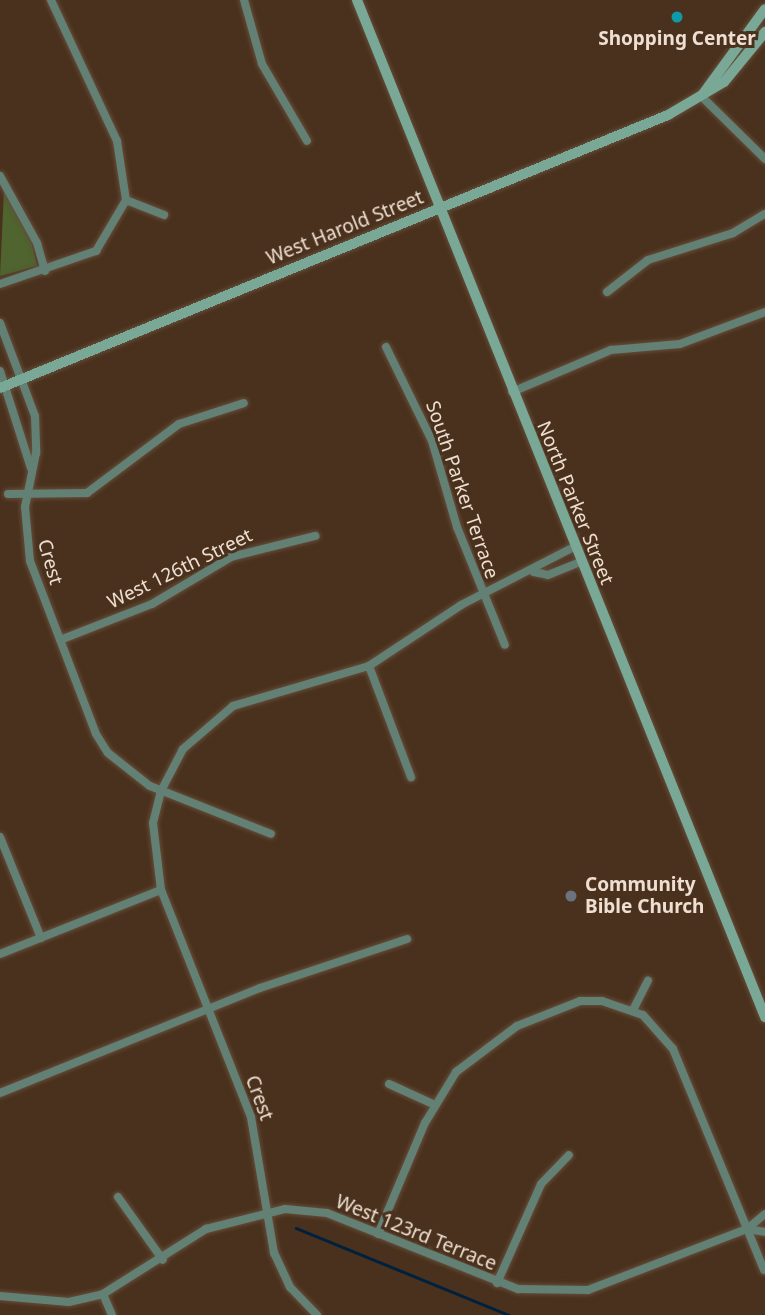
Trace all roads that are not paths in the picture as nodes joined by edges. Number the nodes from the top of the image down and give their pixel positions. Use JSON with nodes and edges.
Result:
{"nodes":[{"id":1,"x":51,"y":0,"type":"edge"},
{"id":2,"x":244,"y":0,"type":"edge"},
{"id":3,"x":357,"y":0,"type":"edge"},
{"id":4,"x":765,"y":9,"type":"edge"},
{"id":5,"x":765,"y":32,"type":"edge"},
{"id":6,"x":701,"y":96,"type":"junction"},
{"id":7,"x":307,"y":141,"type":"dead end"},
{"id":8,"x":765,"y":159,"type":"edge"},
{"id":9,"x":0,"y":176,"type":"edge"},
{"id":10,"x":126,"y":200,"type":"junction"},
{"id":11,"x":441,"y":207,"type":"junction"},
{"id":12,"x":765,"y":214,"type":"edge"},
{"id":13,"x":164,"y":215,"type":"dead end"},
{"id":14,"x":45,"y":271,"type":"junction"},
{"id":15,"x":0,"y":284,"type":"edge"},
{"id":16,"x":607,"y":292,"type":"dead end"},
{"id":17,"x":765,"y":312,"type":"edge"},
{"id":18,"x":0,"y":323,"type":"edge"},
{"id":19,"x":386,"y":347,"type":"dead end"},
{"id":20,"x":0,"y":371,"type":"edge"},
{"id":21,"x":23,"y":379,"type":"junction"},
{"id":22,"x":3,"y":387,"type":"edge"},
{"id":23,"x":512,"y":392,"type":"junction"},
{"id":24,"x":244,"y":403,"type":"dead end"},
{"id":25,"x":32,"y":470,"type":"junction"},
{"id":26,"x":8,"y":494,"type":"dead end"},
{"id":27,"x":27,"y":495,"type":"junction"},
{"id":28,"x":315,"y":536,"type":"dead end"},
{"id":29,"x":574,"y":547,"type":"junction"},
{"id":30,"x":580,"y":562,"type":"junction"},
{"id":31,"x":534,"y":572,"type":"junction"},
{"id":32,"x":482,"y":594,"type":"junction"},
{"id":33,"x":60,"y":639,"type":"junction"},
{"id":34,"x":505,"y":645,"type":"dead end"},
{"id":35,"x":369,"y":666,"type":"junction"},
{"id":36,"x":411,"y":777,"type":"dead end"},
{"id":37,"x":161,"y":791,"type":"junction"},
{"id":38,"x":271,"y":834,"type":"dead end"},
{"id":39,"x":0,"y":837,"type":"edge"},
{"id":40,"x":161,"y":890,"type":"junction"},
{"id":41,"x":41,"y":938,"type":"junction"},
{"id":42,"x":407,"y":939,"type":"dead end"},
{"id":43,"x":0,"y":954,"type":"edge"},
{"id":44,"x":648,"y":981,"type":"dead end"},
{"id":45,"x":208,"y":1009,"type":"junction"},
{"id":46,"x":633,"y":1010,"type":"junction"},
{"id":47,"x":765,"y":1017,"type":"edge"},
{"id":48,"x":389,"y":1084,"type":"dead end"},
{"id":49,"x":0,"y":1093,"type":"edge"},
{"id":50,"x":435,"y":1105,"type":"junction"},
{"id":51,"x":569,"y":1154,"type":"dead end"},
{"id":52,"x":118,"y":1197,"type":"dead end"},
{"id":53,"x":267,"y":1211,"type":"junction"},
{"id":54,"x":765,"y":1214,"type":"edge"},
{"id":55,"x":747,"y":1230,"type":"junction"},
{"id":56,"x":765,"y":1232,"type":"edge"},
{"id":57,"x":378,"y":1234,"type":"junction"},
{"id":58,"x":163,"y":1260,"type":"junction"},
{"id":59,"x":764,"y":1270,"type":"edge"},
{"id":60,"x":497,"y":1283,"type":"junction"},
{"id":61,"x":103,"y":1294,"type":"junction"},
{"id":62,"x":0,"y":1296,"type":"edge"},
{"id":63,"x":112,"y":1315,"type":"edge"},
{"id":64,"x":317,"y":1315,"type":"edge"}],
"edges":[{"from":1,"to":10,"type":"street"},
{"from":2,"to":7,"type":"street"},
{"from":3,"to":11,"type":"street","name":"North Parker Street"},
{"from":4,"to":6,"type":"street"},
{"from":5,"to":6,"type":"street","name":"West Harold Street"},
{"from":6,"to":8,"type":"street"},
{"from":6,"to":11,"type":"street","name":"West Harold Street"},
{"from":9,"to":14,"type":"street"},
{"from":10,"to":13,"type":"street"},
{"from":10,"to":14,"type":"street"},
{"from":11,"to":21,"type":"street","name":"West Harold Street"},
{"from":11,"to":23,"type":"street","name":"North Parker Street"},
{"from":12,"to":16,"type":"street"},
{"from":14,"to":15,"type":"street"},
{"from":17,"to":23,"type":"street"},
{"from":18,"to":21,"type":"street","name":"Crest"},
{"from":19,"to":32,"type":"street","name":"South Parker Terrace"},
{"from":20,"to":22,"type":"street","name":"Crest"},
{"from":21,"to":22,"type":"street","name":"West Harold Street"},
{"from":21,"to":25,"type":"street","name":"Crest"},
{"from":22,"to":25,"type":"street","name":"Crest"},
{"from":23,"to":29,"type":"street","name":"North Parker Street"},
{"from":24,"to":27,"type":"street"},
{"from":25,"to":27,"type":"street","name":"Crest"},
{"from":26,"to":27,"type":"street"},
{"from":27,"to":33,"type":"street","name":"Crest"},
{"from":28,"to":33,"type":"street","name":"West 126th Street"},
{"from":29,"to":30,"type":"street","name":"North Parker Street"},
{"from":29,"to":31,"type":"street"},
{"from":30,"to":31,"type":"street"},
{"from":30,"to":47,"type":"street","name":"North Parker Street"},
{"from":31,"to":32,"type":"street","name":"Crest"},
{"from":32,"to":34,"type":"street","name":"South Parker Terrace"},
{"from":32,"to":35,"type":"street","name":"Crest"},
{"from":33,"to":37,"type":"street","name":"Crest"},
{"from":35,"to":36,"type":"street"},
{"from":35,"to":37,"type":"street","name":"Crest"},
{"from":37,"to":38,"type":"street","name":"Crest"},
{"from":37,"to":40,"type":"street","name":"Crest"},
{"from":39,"to":41,"type":"street"},
{"from":40,"to":41,"type":"street"},
{"from":40,"to":45,"type":"street","name":"Crest"},
{"from":41,"to":43,"type":"street"},
{"from":42,"to":45,"type":"street"},
{"from":44,"to":46,"type":"street"},
{"from":45,"to":49,"type":"street"},
{"from":45,"to":53,"type":"street","name":"Crest"},
{"from":46,"to":50,"type":"street"},
{"from":46,"to":55,"type":"street"},
{"from":48,"to":50,"type":"street"},
{"from":50,"to":57,"type":"street"},
{"from":51,"to":60,"type":"street"},
{"from":52,"to":58,"type":"street"},
{"from":53,"to":57,"type":"street","name":"West 123rd Terrace"},
{"from":53,"to":58,"type":"street","name":"West 123rd Terrace"},
{"from":53,"to":64,"type":"street","name":"Crest"},
{"from":54,"to":55,"type":"street","name":"West 123rd Terrace"},
{"from":55,"to":56,"type":"street","name":"West 123rd Terrace"},
{"from":55,"to":59,"type":"street"},
{"from":55,"to":60,"type":"street","name":"West 123rd Terrace"},
{"from":57,"to":60,"type":"street","name":"West 123rd Terrace"},
{"from":58,"to":61,"type":"street","name":"West 123rd Terrace"},
{"from":61,"to":62,"type":"street","name":"West 123rd Terrace"},
{"from":61,"to":63,"type":"street"}]}
